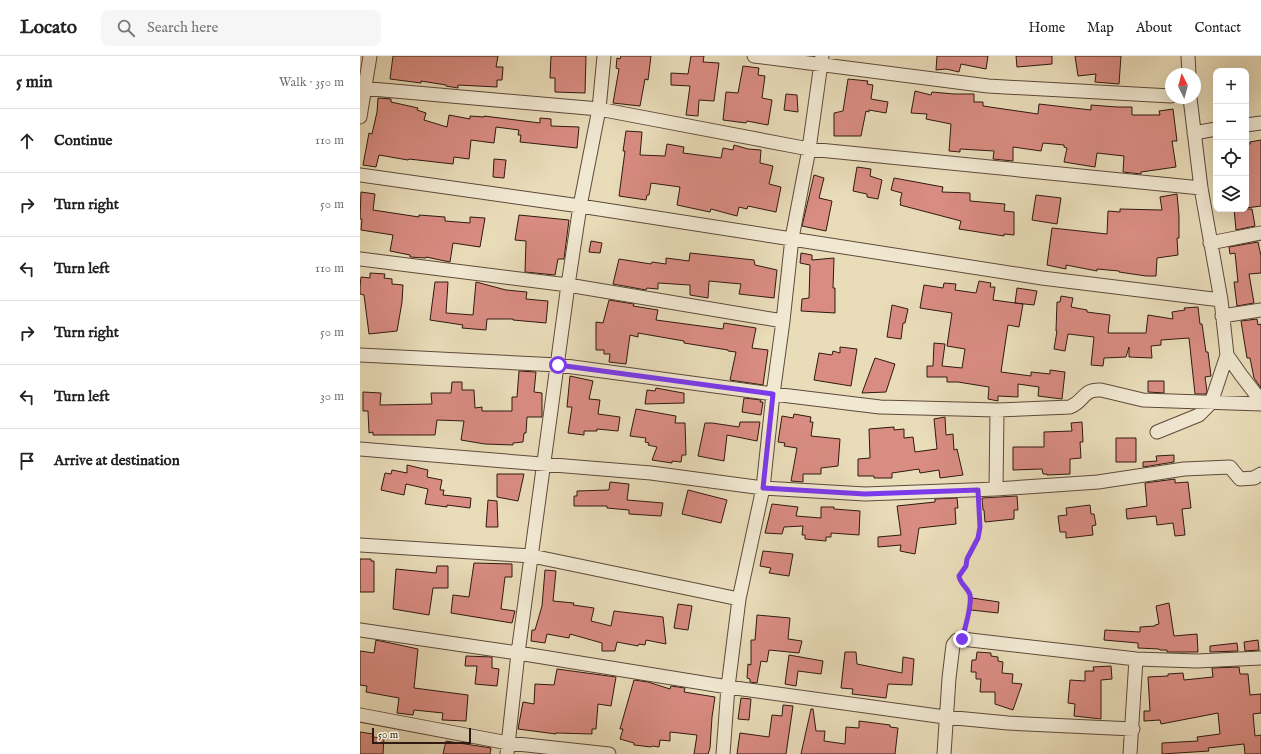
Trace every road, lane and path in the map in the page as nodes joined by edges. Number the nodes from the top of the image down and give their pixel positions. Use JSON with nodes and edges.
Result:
{"nodes":[{"id":1,"x":370,"y":56,"type":"edge"},
{"id":2,"x":604,"y":56,"type":"edge"},
{"id":3,"x":754,"y":56,"type":"edge"},
{"id":4,"x":1188,"y":56,"type":"edge"},
{"id":5,"x":822,"y":61,"type":"edge"},
{"id":6,"x":1189,"y":68,"type":"edge"},
{"id":7,"x":362,"y":88,"type":"edge"},
{"id":8,"x":1165,"y":96,"type":"edge"},
{"id":9,"x":1191,"y":104,"type":"edge"},
{"id":10,"x":598,"y":109,"type":"junction"},
{"id":11,"x":360,"y":117,"type":"edge"},
{"id":12,"x":1261,"y":123,"type":"edge"},
{"id":13,"x":1249,"y":125,"type":"edge"},
{"id":14,"x":1213,"y":130,"type":"edge"},
{"id":15,"x":1194,"y":133,"type":"junction"},
{"id":16,"x":809,"y":149,"type":"junction"},
{"id":17,"x":360,"y":175,"type":"edge"},
{"id":18,"x":1201,"y":188,"type":"junction"},
{"id":19,"x":580,"y":206,"type":"junction"},
{"id":20,"x":1261,"y":233,"type":"edge"},
{"id":21,"x":792,"y":238,"type":"junction"},
{"id":22,"x":1210,"y":242,"type":"junction"},
{"id":23,"x":360,"y":259,"type":"edge"},
{"id":24,"x":568,"y":285,"type":"junction"},
{"id":25,"x":1221,"y":300,"type":"junction"},
{"id":26,"x":1261,"y":310,"type":"edge"},
{"id":27,"x":1222,"y":316,"type":"junction"},
{"id":28,"x":783,"y":321,"type":"junction"},
{"id":29,"x":360,"y":355,"type":"edge"},
{"id":30,"x":1227,"y":355,"type":"junction"},
{"id":31,"x":558,"y":365,"type":"junction"},
{"id":32,"x":773,"y":394,"type":"junction"},
{"id":33,"x":1211,"y":403,"type":"junction"},
{"id":34,"x":1261,"y":403,"type":"edge"},
{"id":35,"x":997,"y":410,"type":"junction"},
{"id":36,"x":1157,"y":432,"type":"dead end"},
{"id":37,"x":360,"y":449,"type":"edge"},
{"id":38,"x":545,"y":464,"type":"junction"},
{"id":39,"x":1261,"y":474,"type":"edge"},
{"id":40,"x":763,"y":488,"type":"junction"},
{"id":41,"x":996,"y":489,"type":"junction"},
{"id":42,"x":978,"y":490,"type":"junction"},
{"id":43,"x":360,"y":546,"type":"edge"},
{"id":44,"x":532,"y":556,"type":"junction"},
{"id":45,"x":739,"y":599,"type":"junction"},
{"id":46,"x":360,"y":630,"type":"edge"},
{"id":47,"x":962,"y":639,"type":"junction"},
{"id":48,"x":518,"y":653,"type":"junction"},
{"id":49,"x":1136,"y":658,"type":"junction"},
{"id":50,"x":1261,"y":658,"type":"edge"},
{"id":51,"x":728,"y":687,"type":"junction"},
{"id":52,"x":360,"y":715,"type":"edge"},
{"id":53,"x":946,"y":717,"type":"junction"},
{"id":54,"x":1132,"y":730,"type":"junction"},
{"id":55,"x":508,"y":749,"type":"edge"},
{"id":56,"x":609,"y":754,"type":"edge"},
{"id":57,"x":723,"y":754,"type":"edge"},
{"id":58,"x":944,"y":754,"type":"edge"},
{"id":59,"x":1130,"y":754,"type":"edge"}],
"edges":[{"from":1,"to":7,"type":"street"},
{"from":2,"to":10,"type":"street"},
{"from":3,"to":5,"type":"street"},
{"from":4,"to":6,"type":"street"},
{"from":5,"to":8,"type":"street"},
{"from":5,"to":16,"type":"street"},
{"from":7,"to":10,"type":"street"},
{"from":7,"to":11,"type":"street"},
{"from":9,"to":15,"type":"street"},
{"from":10,"to":16,"type":"street"},
{"from":10,"to":19,"type":"street"},
{"from":12,"to":13,"type":"street"},
{"from":14,"to":15,"type":"street"},
{"from":15,"to":18,"type":"street"},
{"from":16,"to":18,"type":"street"},
{"from":16,"to":21,"type":"street"},
{"from":17,"to":19,"type":"street"},
{"from":18,"to":22,"type":"street"},
{"from":19,"to":21,"type":"street"},
{"from":19,"to":24,"type":"street"},
{"from":20,"to":22,"type":"street"},
{"from":21,"to":25,"type":"street"},
{"from":21,"to":28,"type":"street"},
{"from":22,"to":25,"type":"street"},
{"from":23,"to":24,"type":"street"},
{"from":24,"to":28,"type":"street"},
{"from":24,"to":31,"type":"street"},
{"from":25,"to":27,"type":"street"},
{"from":26,"to":27,"type":"street"},
{"from":27,"to":30,"type":"street"},
{"from":28,"to":32,"type":"street"},
{"from":29,"to":31,"type":"street"},
{"from":30,"to":33,"type":"street"},
{"from":30,"to":34,"type":"street"},
{"from":31,"to":32,"type":"street"},
{"from":31,"to":38,"type":"street"},
{"from":32,"to":35,"type":"street"},
{"from":32,"to":40,"type":"street"},
{"from":33,"to":34,"type":"street"},
{"from":33,"to":35,"type":"street"},
{"from":33,"to":36,"type":"street"},
{"from":35,"to":41,"type":"street"},
{"from":37,"to":38,"type":"street"},
{"from":38,"to":40,"type":"street"},
{"from":38,"to":44,"type":"street"},
{"from":39,"to":41,"type":"street"},
{"from":40,"to":42,"type":"street"},
{"from":40,"to":45,"type":"street"},
{"from":41,"to":42,"type":"street"},
{"from":42,"to":47,"type":"path"},
{"from":43,"to":44,"type":"street"},
{"from":44,"to":45,"type":"street"},
{"from":44,"to":48,"type":"street"},
{"from":45,"to":51,"type":"street"},
{"from":46,"to":48,"type":"street"},
{"from":47,"to":49,"type":"street"},
{"from":47,"to":53,"type":"street"},
{"from":48,"to":51,"type":"street"},
{"from":48,"to":55,"type":"street"},
{"from":49,"to":50,"type":"street"},
{"from":49,"to":54,"type":"street"},
{"from":51,"to":53,"type":"street"},
{"from":51,"to":57,"type":"street"},
{"from":52,"to":55,"type":"street"},
{"from":53,"to":54,"type":"street"},
{"from":53,"to":58,"type":"street"},
{"from":54,"to":59,"type":"street"},
{"from":55,"to":56,"type":"street"}]}
